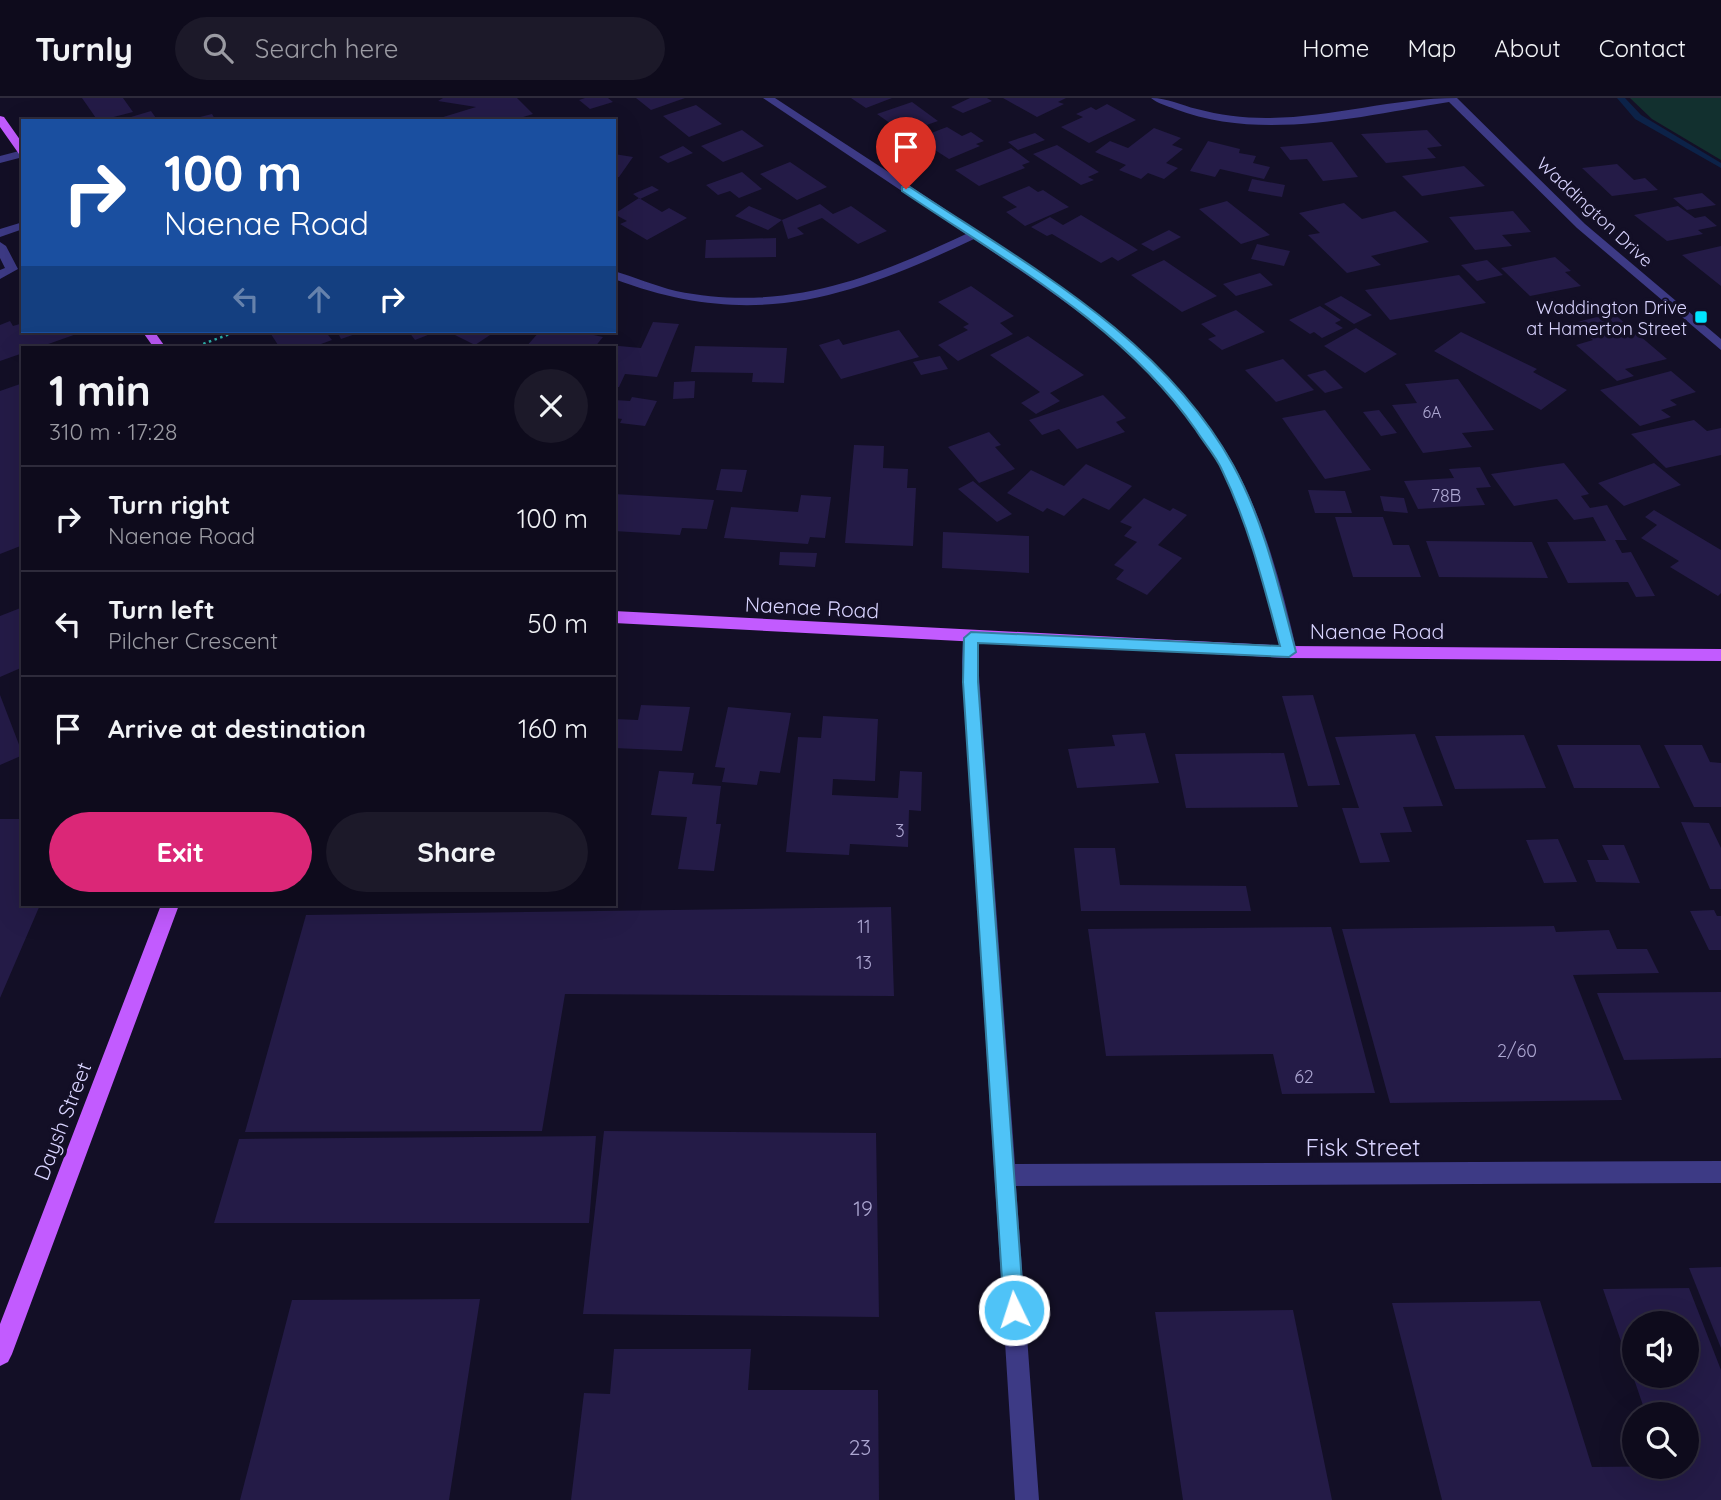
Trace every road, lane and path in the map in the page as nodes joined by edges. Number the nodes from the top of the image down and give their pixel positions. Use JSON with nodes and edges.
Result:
{"nodes":[{"id":1,"x":768,"y":98,"type":"edge"},
{"id":2,"x":1156,"y":98,"type":"edge"},
{"id":3,"x":1451,"y":98,"type":"edge"},
{"id":4,"x":0,"y":119,"type":"edge"},
{"id":5,"x":21,"y":149,"type":"edge"},
{"id":6,"x":21,"y":153,"type":"edge"},
{"id":7,"x":0,"y":160,"type":"edge"},
{"id":8,"x":21,"y":226,"type":"edge"},
{"id":9,"x":0,"y":233,"type":"edge"},
{"id":10,"x":975,"y":234,"type":"junction"},
{"id":11,"x":0,"y":246,"type":"edge"},
{"id":12,"x":0,"y":275,"type":"edge"},
{"id":13,"x":616,"y":276,"type":"edge"},
{"id":14,"x":233,"y":333,"type":"edge"},
{"id":15,"x":197,"y":346,"type":"edge"},
{"id":16,"x":1721,"y":346,"type":"edge"},
{"id":17,"x":616,"y":617,"type":"edge"},
{"id":18,"x":971,"y":638,"type":"junction"},
{"id":19,"x":1289,"y":652,"type":"junction"},
{"id":20,"x":1721,"y":655,"type":"edge"},
{"id":21,"x":170,"y":906,"type":"edge"},
{"id":22,"x":1721,"y":1172,"type":"edge"},
{"id":23,"x":1004,"y":1175,"type":"junction"},
{"id":24,"x":0,"y":1354,"type":"edge"},
{"id":25,"x":1027,"y":1500,"type":"edge"}],
"edges":[{"from":1,"to":10,"type":"street"},
{"from":2,"to":3,"type":"street"},
{"from":3,"to":16,"type":"street","name":"Waddington Drive"},
{"from":4,"to":5,"type":"main road"},
{"from":6,"to":7,"type":"street"},
{"from":8,"to":9,"type":"street"},
{"from":10,"to":13,"type":"street"},
{"from":10,"to":19,"type":"street"},
{"from":11,"to":12,"type":"street"},
{"from":14,"to":15,"type":"path"},
{"from":17,"to":18,"type":"main road","name":"Naenae Road"},
{"from":18,"to":19,"type":"main road","name":"Naenae Road"},
{"from":18,"to":23,"type":"street"},
{"from":19,"to":20,"type":"main road","name":"Naenae Road"},
{"from":21,"to":24,"type":"main road","name":"Daysh Street"},
{"from":22,"to":23,"type":"street","name":"Fisk Street"},
{"from":23,"to":25,"type":"street"}]}
